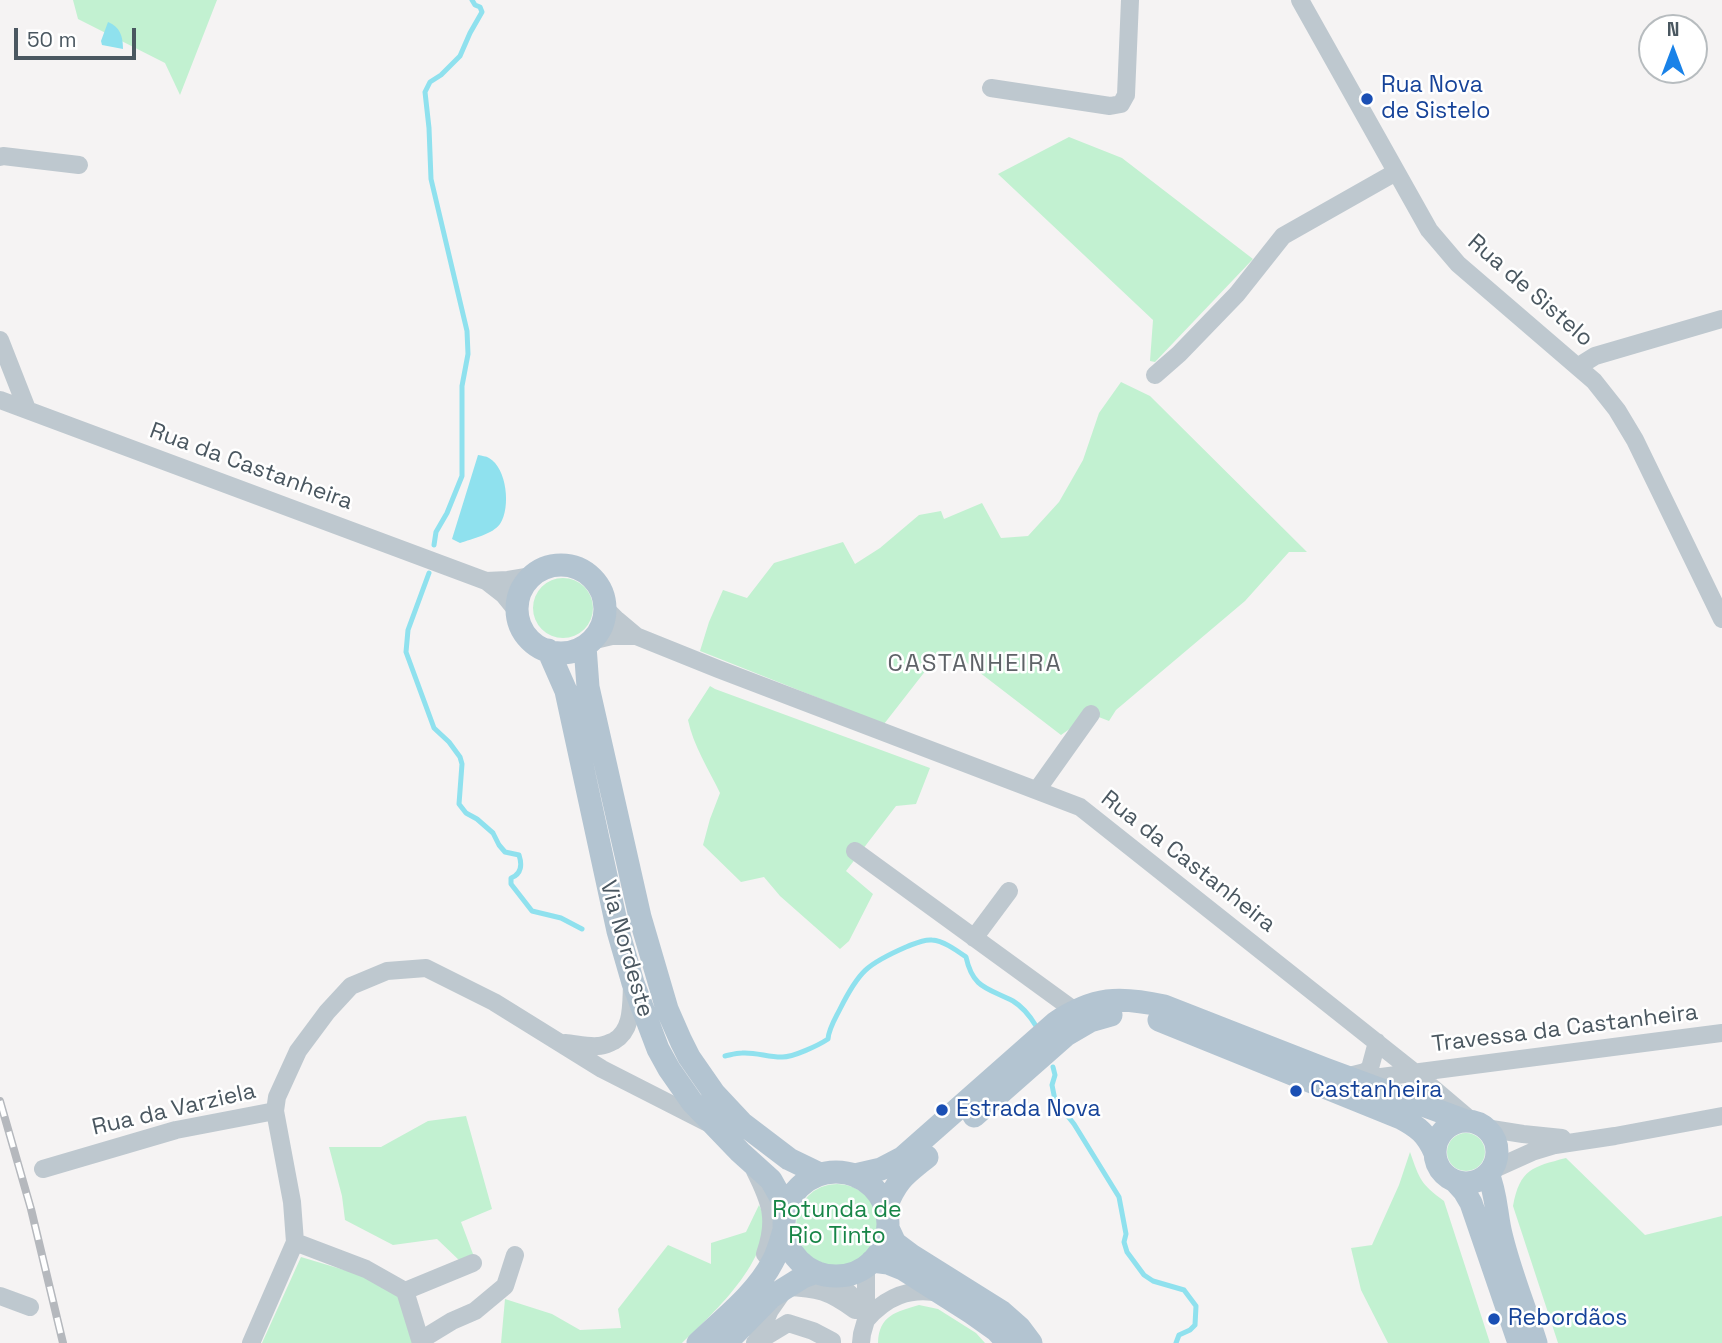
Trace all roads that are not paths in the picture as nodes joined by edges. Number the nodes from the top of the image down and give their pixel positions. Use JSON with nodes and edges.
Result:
{"nodes":[{"id":1,"x":1130,"y":0,"type":"edge"},
{"id":2,"x":1300,"y":0,"type":"edge"},
{"id":3,"x":990,"y":88,"type":"dead end"},
{"id":4,"x":0,"y":157,"type":"edge"},
{"id":5,"x":79,"y":165,"type":"dead end"},
{"id":6,"x":1396,"y":172,"type":"junction"},
{"id":7,"x":1722,"y":319,"type":"edge"},
{"id":8,"x":0,"y":340,"type":"edge"},
{"id":9,"x":1579,"y":366,"type":"junction"},
{"id":10,"x":1155,"y":375,"type":"dead end"},
{"id":11,"x":0,"y":400,"type":"edge"},
{"id":12,"x":27,"y":410,"type":"junction"},
{"id":13,"x":531,"y":576,"type":"junction"},
{"id":14,"x":485,"y":580,"type":"junction"},
{"id":15,"x":605,"y":608,"type":"junction"},
{"id":16,"x":517,"y":611,"type":"junction"},
{"id":17,"x":1722,"y":620,"type":"edge"},
{"id":18,"x":636,"y":636,"type":"junction"},
{"id":19,"x":588,"y":643,"type":"junction"},
{"id":20,"x":548,"y":650,"type":"junction"},
{"id":21,"x":1091,"y":714,"type":"dead end"},
{"id":22,"x":1037,"y":790,"type":"junction"},
{"id":23,"x":855,"y":851,"type":"dead end"},
{"id":24,"x":1009,"y":891,"type":"dead end"},
{"id":25,"x":974,"y":938,"type":"junction"},
{"id":26,"x":633,"y":983,"type":"junction"},
{"id":27,"x":1075,"y":1011,"type":"junction"},
{"id":28,"x":1722,"y":1033,"type":"edge"},
{"id":29,"x":558,"y":1042,"type":"junction"},
{"id":30,"x":1377,"y":1042,"type":"junction"},
{"id":31,"x":1414,"y":1072,"type":"junction"},
{"id":32,"x":1351,"y":1079,"type":"junction"},
{"id":33,"x":275,"y":1111,"type":"junction"},
{"id":34,"x":1722,"y":1116,"type":"edge"},
{"id":35,"x":1474,"y":1124,"type":"junction"},
{"id":36,"x":716,"y":1127,"type":"junction"},
{"id":37,"x":1583,"y":1140,"type":"junction"},
{"id":38,"x":1435,"y":1153,"type":"junction"},
{"id":39,"x":751,"y":1162,"type":"junction"},
{"id":40,"x":43,"y":1169,"type":"dead end"},
{"id":41,"x":1490,"y":1172,"type":"junction"},
{"id":42,"x":820,"y":1174,"type":"junction"},
{"id":43,"x":855,"y":1175,"type":"junction"},
{"id":44,"x":1455,"y":1181,"type":"junction"},
{"id":45,"x":887,"y":1217,"type":"junction"},
{"id":46,"x":785,"y":1219,"type":"junction"},
{"id":47,"x":295,"y":1242,"type":"junction"},
{"id":48,"x":515,"y":1255,"type":"dead end"},
{"id":49,"x":473,"y":1263,"type":"dead end"},
{"id":50,"x":869,"y":1264,"type":"junction"},
{"id":51,"x":824,"y":1274,"type":"junction"},
{"id":52,"x":782,"y":1290,"type":"junction"},
{"id":53,"x":405,"y":1291,"type":"junction"},
{"id":54,"x":940,"y":1293,"type":"junction"},
{"id":55,"x":0,"y":1296,"type":"edge"},
{"id":56,"x":30,"y":1307,"type":"dead end"},
{"id":57,"x":730,"y":1312,"type":"junction"},
{"id":58,"x":861,"y":1327,"type":"edge"},
{"id":59,"x":421,"y":1341,"type":"edge"},
{"id":60,"x":831,"y":1342,"type":"edge"},
{"id":61,"x":251,"y":1343,"type":"edge"},
{"id":62,"x":698,"y":1343,"type":"edge"},
{"id":63,"x":726,"y":1343,"type":"edge"},
{"id":64,"x":756,"y":1343,"type":"edge"},
{"id":65,"x":1009,"y":1343,"type":"edge"},
{"id":66,"x":1031,"y":1343,"type":"edge"},
{"id":67,"x":1519,"y":1343,"type":"edge"},
{"id":68,"x":1536,"y":1343,"type":"edge"}],
"edges":[{"from":1,"to":3,"type":"street"},
{"from":2,"to":6,"type":"street","name":"Rua de Sistelo"},
{"from":4,"to":5,"type":"street"},
{"from":6,"to":9,"type":"street","name":"Rua de Sistelo"},
{"from":6,"to":10,"type":"street"},
{"from":7,"to":9,"type":"street"},
{"from":8,"to":12,"type":"street"},
{"from":9,"to":17,"type":"street","name":"Rua de Sistelo"},
{"from":11,"to":12,"type":"street","name":"Rua da Castanheira"},
{"from":12,"to":14,"type":"street","name":"Rua da Castanheira"},
{"from":13,"to":14,"type":"street","name":"Rua da Castanheira"},
{"from":13,"to":15,"type":"main road"},
{"from":13,"to":16,"type":"main road"},
{"from":14,"to":16,"type":"street","name":"Rua da Castanheira"},
{"from":15,"to":18,"type":"street","name":"Rua da Castanheira"},
{"from":15,"to":19,"type":"main road"},
{"from":16,"to":20,"type":"main road"},
{"from":18,"to":19,"type":"street","name":"Rua da Castanheira"},
{"from":18,"to":22,"type":"street","name":"Rua da Castanheira"},
{"from":19,"to":20,"type":"main road"},
{"from":19,"to":42,"type":"main road","name":"Via Nordeste"},
{"from":20,"to":26,"type":"main road","name":"Via Nordeste"},
{"from":21,"to":22,"type":"street"},
{"from":22,"to":30,"type":"street","name":"Rua da Castanheira"},
{"from":23,"to":25,"type":"street"},
{"from":24,"to":25,"type":"street"},
{"from":25,"to":27,"type":"street"},
{"from":26,"to":29,"type":"street","name":"Rua da Varziela"},
{"from":26,"to":36,"type":"main road","name":"Via Nordeste"},
{"from":27,"to":32,"type":"main road"},
{"from":27,"to":43,"type":"main road"},
{"from":28,"to":31,"type":"street","name":"Travessa da Castanheira"},
{"from":29,"to":33,"type":"street","name":"Rua da Varziela"},
{"from":29,"to":36,"type":"street","name":"Rua da Varziela"},
{"from":30,"to":31,"type":"street","name":"Rua da Castanheira"},
{"from":30,"to":32,"type":"street"},
{"from":31,"to":32,"type":"street","name":"Travessa da Castanheira"},
{"from":31,"to":35,"type":"street","name":"Rua da Castanheira"},
{"from":32,"to":35,"type":"main road"},
{"from":33,"to":40,"type":"street","name":"Rua da Varziela"},
{"from":33,"to":47,"type":"street"},
{"from":34,"to":37,"type":"street"},
{"from":35,"to":37,"type":"street"},
{"from":35,"to":38,"type":"main road"},
{"from":35,"to":41,"type":"main road"},
{"from":36,"to":39,"type":"main road","name":"Via Nordeste"},
{"from":37,"to":41,"type":"street"},
{"from":38,"to":44,"type":"main road"},
{"from":38,"to":45,"type":"main road"},
{"from":39,"to":46,"type":"main road","name":"Via Nordeste"},
{"from":39,"to":57,"type":"street"},
{"from":41,"to":44,"type":"main road"},
{"from":41,"to":68,"type":"main road"},
{"from":42,"to":43,"type":"main road"},
{"from":42,"to":46,"type":"main road"},
{"from":43,"to":45,"type":"main road"},
{"from":44,"to":67,"type":"main road"},
{"from":45,"to":50,"type":"main road"},
{"from":45,"to":66,"type":"main road"},
{"from":46,"to":51,"type":"main road"},
{"from":46,"to":57,"type":"main road"},
{"from":47,"to":53,"type":"street"},
{"from":47,"to":61,"type":"street"},
{"from":48,"to":59,"type":"street"},
{"from":49,"to":53,"type":"street"},
{"from":50,"to":51,"type":"main road"},
{"from":50,"to":54,"type":"main road"},
{"from":50,"to":58,"type":"street"},
{"from":51,"to":52,"type":"main road"},
{"from":51,"to":58,"type":"street"},
{"from":52,"to":58,"type":"street"},
{"from":52,"to":63,"type":"main road"},
{"from":52,"to":64,"type":"street"},
{"from":53,"to":59,"type":"street"},
{"from":54,"to":58,"type":"street"},
{"from":54,"to":65,"type":"main road"},
{"from":55,"to":56,"type":"street"},
{"from":57,"to":62,"type":"main road"},
{"from":58,"to":60,"type":"street"},
{"from":60,"to":64,"type":"street"}]}
